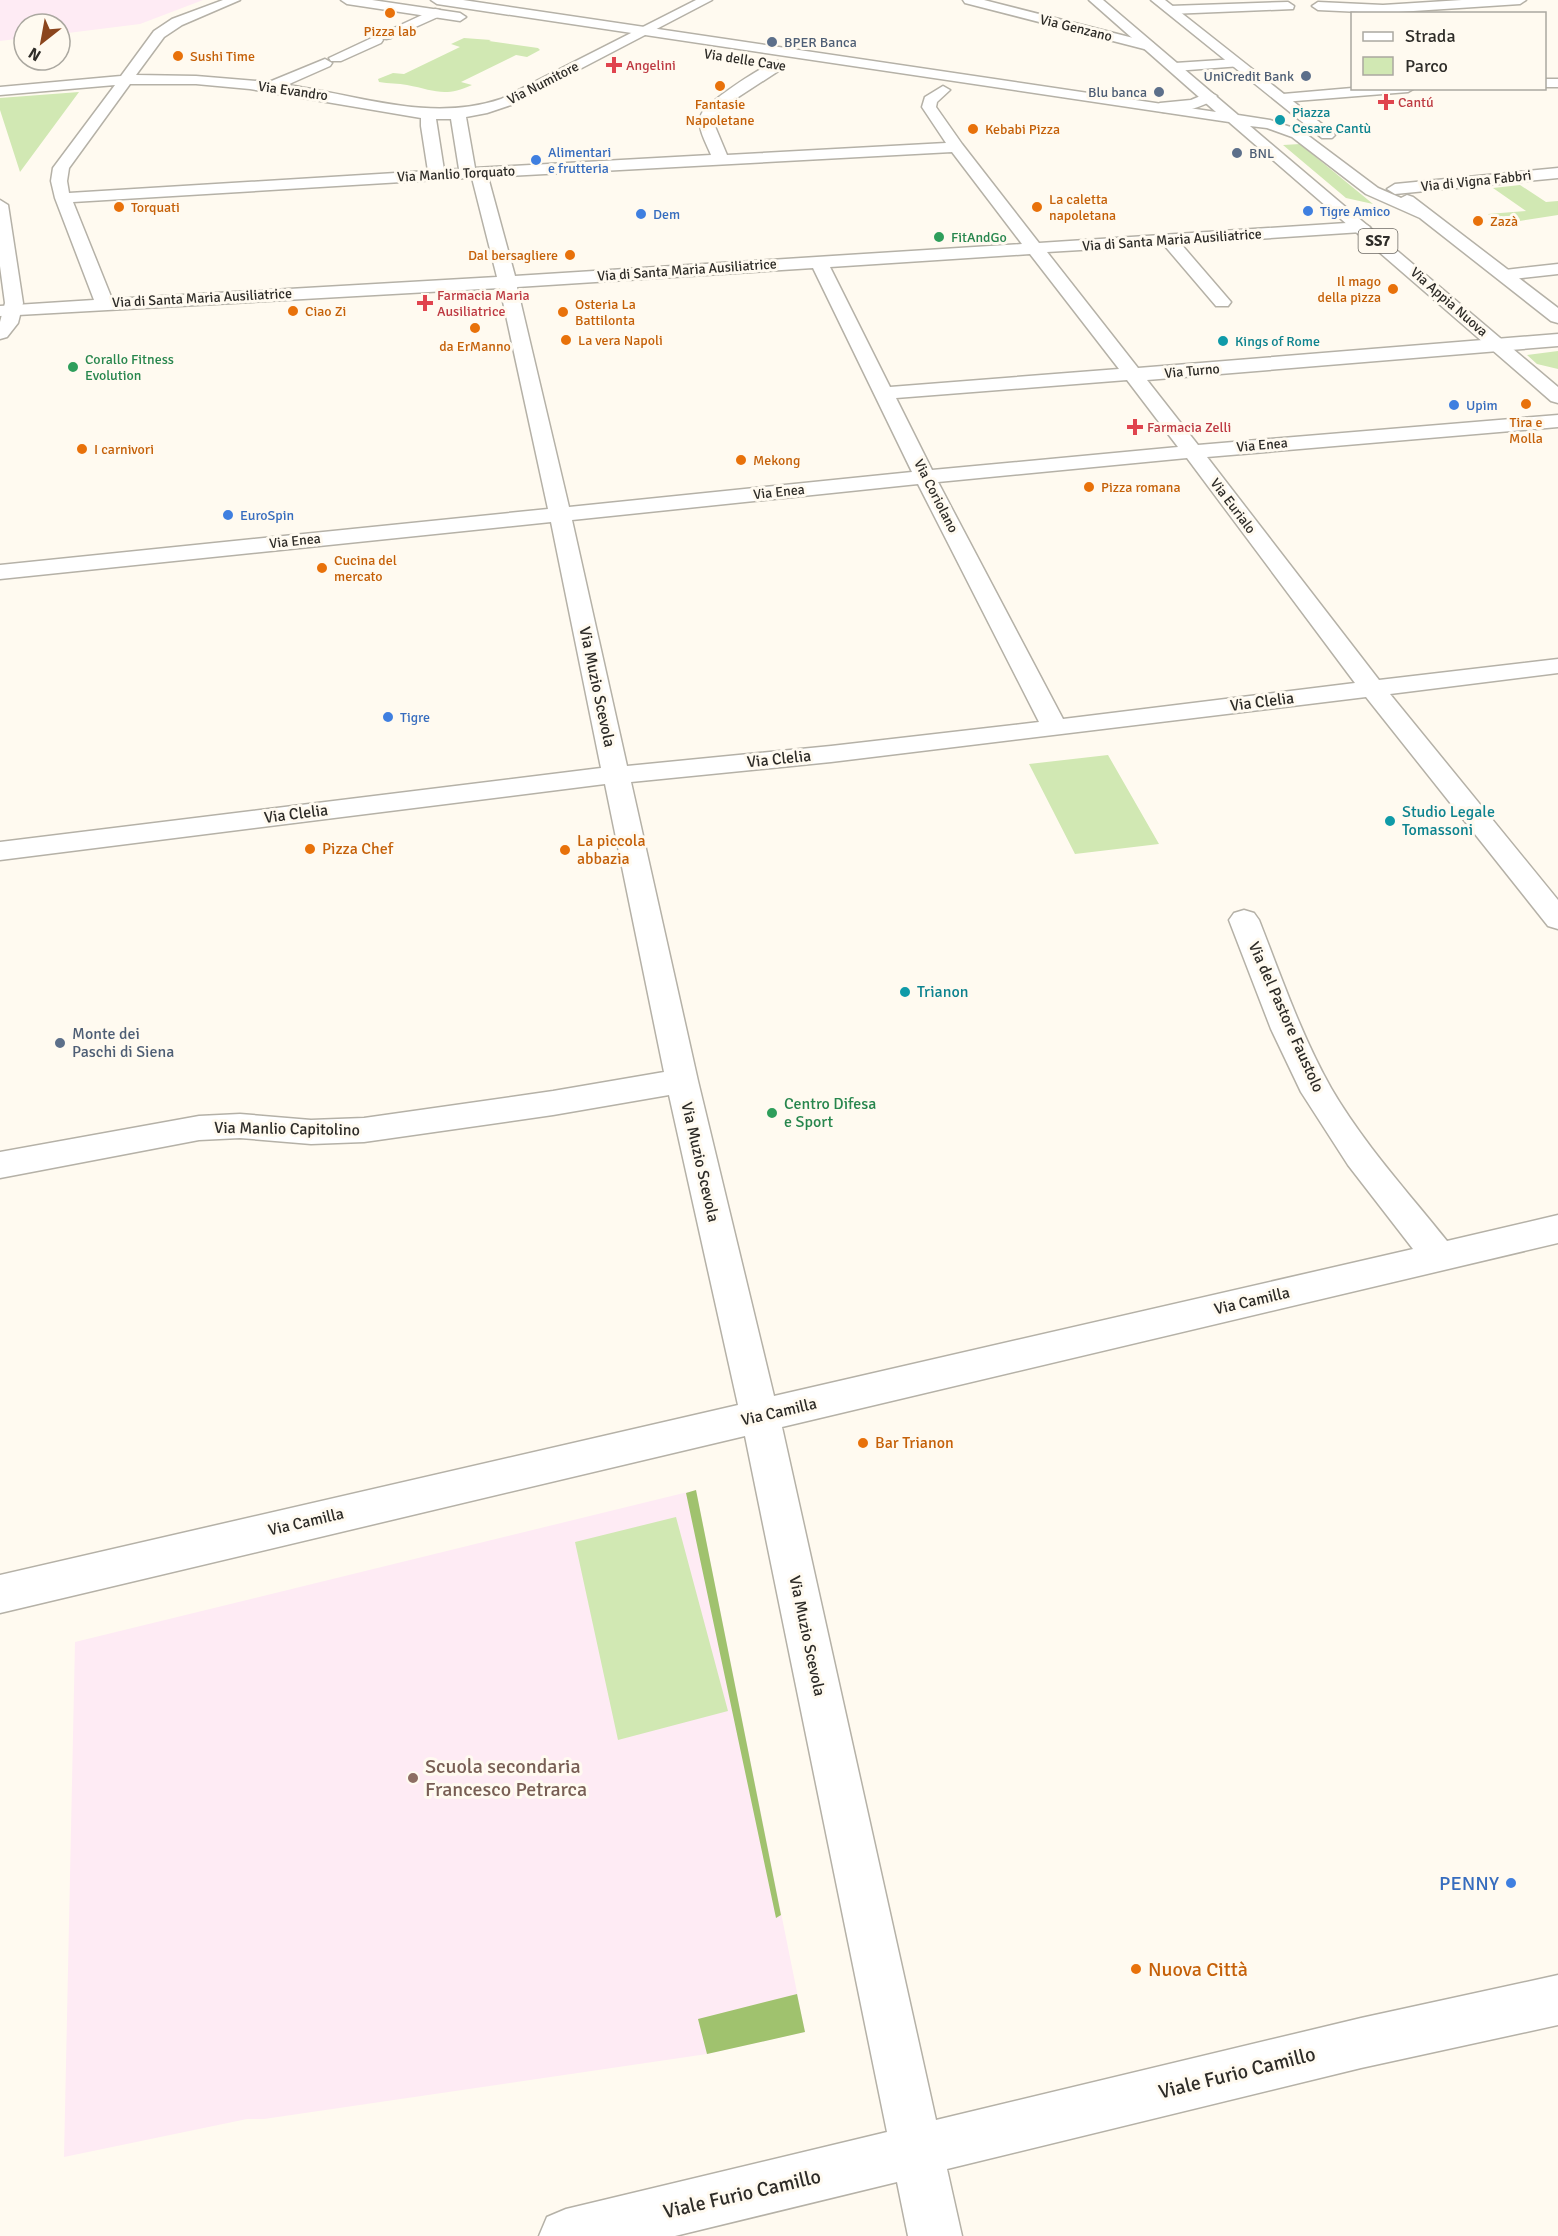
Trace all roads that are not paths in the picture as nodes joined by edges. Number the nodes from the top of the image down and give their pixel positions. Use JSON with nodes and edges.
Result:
{"nodes":[{"id":1,"x":234,"y":0,"type":"edge"},
{"id":2,"x":348,"y":0,"type":"edge"},
{"id":3,"x":706,"y":0,"type":"edge"},
{"id":4,"x":969,"y":0,"type":"edge"},
{"id":5,"x":1095,"y":0,"type":"edge"},
{"id":6,"x":1157,"y":0,"type":"edge"},
{"id":7,"x":1520,"y":0,"type":"edge"},
{"id":8,"x":1299,"y":6,"type":"edge"},
{"id":9,"x":436,"y":7,"type":"edge"},
{"id":10,"x":1170,"y":10,"type":"junction"},
{"id":11,"x":643,"y":31,"type":"junction"},
{"id":12,"x":624,"y":42,"type":"junction"},
{"id":13,"x":1148,"y":46,"type":"junction"},
{"id":14,"x":686,"y":51,"type":"dead end"},
{"id":15,"x":755,"y":62,"type":"dead end"},
{"id":16,"x":1236,"y":63,"type":"junction"},
{"id":17,"x":1175,"y":68,"type":"junction"},
{"id":18,"x":126,"y":80,"type":"junction"},
{"id":19,"x":884,"y":81,"type":"dead end"},
{"id":20,"x":271,"y":87,"type":"junction"},
{"id":21,"x":943,"y":90,"type":"junction"},
{"id":22,"x":1385,"y":90,"type":"edge"},
{"id":23,"x":0,"y":91,"type":"edge"},
{"id":24,"x":1210,"y":96,"type":"junction"},
{"id":25,"x":1283,"y":99,"type":"junction"},
{"id":26,"x":1160,"y":107,"type":"junction"},
{"id":27,"x":429,"y":114,"type":"junction"},
{"id":28,"x":458,"y":114,"type":"junction"},
{"id":29,"x":1234,"y":118,"type":"junction"},
{"id":30,"x":1143,"y":120,"type":"junction"},
{"id":31,"x":1254,"y":136,"type":"junction"},
{"id":32,"x":1338,"y":144,"type":"dead end"},
{"id":33,"x":956,"y":147,"type":"junction"},
{"id":34,"x":721,"y":160,"type":"junction"},
{"id":35,"x":474,"y":173,"type":"junction"},
{"id":36,"x":1558,"y":173,"type":"edge"},
{"id":37,"x":437,"y":175,"type":"junction"},
{"id":38,"x":1378,"y":177,"type":"dead end"},
{"id":39,"x":1395,"y":189,"type":"junction"},
{"id":40,"x":63,"y":198,"type":"junction"},
{"id":41,"x":0,"y":205,"type":"edge"},
{"id":42,"x":1424,"y":214,"type":"junction"},
{"id":43,"x":1362,"y":227,"type":"junction"},
{"id":44,"x":1169,"y":240,"type":"junction"},
{"id":45,"x":1035,"y":249,"type":"junction"},
{"id":46,"x":819,"y":262,"type":"junction"},
{"id":47,"x":1558,"y":268,"type":"edge"},
{"id":48,"x":1505,"y":275,"type":"junction"},
{"id":49,"x":507,"y":282,"type":"junction"},
{"id":50,"x":1222,"y":302,"type":"dead end"},
{"id":51,"x":105,"y":304,"type":"junction"},
{"id":52,"x":7,"y":311,"type":"edge"},
{"id":53,"x":1558,"y":317,"type":"edge"},
{"id":54,"x":0,"y":333,"type":"edge"},
{"id":55,"x":1558,"y":340,"type":"edge"},
{"id":56,"x":1500,"y":346,"type":"junction"},
{"id":57,"x":1132,"y":374,"type":"junction"},
{"id":58,"x":884,"y":393,"type":"junction"},
{"id":59,"x":1558,"y":397,"type":"edge"},
{"id":60,"x":1558,"y":421,"type":"edge"},
{"id":61,"x":1192,"y":451,"type":"junction"},
{"id":62,"x":925,"y":477,"type":"junction"},
{"id":63,"x":560,"y":514,"type":"junction"},
{"id":64,"x":0,"y":572,"type":"edge"},
{"id":65,"x":1558,"y":666,"type":"edge"},
{"id":66,"x":1373,"y":689,"type":"junction"},
{"id":67,"x":1055,"y":728,"type":"junction"},
{"id":68,"x":616,"y":775,"type":"junction"},
{"id":69,"x":0,"y":851,"type":"edge"},
{"id":70,"x":1244,"y":920,"type":"dead end"},
{"id":71,"x":1558,"y":920,"type":"edge"},
{"id":72,"x":682,"y":1081,"type":"junction"},
{"id":73,"x":0,"y":1165,"type":"edge"},
{"id":74,"x":1558,"y":1229,"type":"edge"},
{"id":75,"x":1439,"y":1257,"type":"junction"},
{"id":76,"x":760,"y":1417,"type":"junction"},
{"id":77,"x":0,"y":1594,"type":"edge"},
{"id":78,"x":1558,"y":2000,"type":"edge"},
{"id":79,"x":917,"y":2151,"type":"junction"},
{"id":80,"x":566,"y":2236,"type":"edge"},
{"id":81,"x":935,"y":2236,"type":"edge"}],
"edges":[{"from":1,"to":18,"type":"street"},
{"from":2,"to":9,"type":"street","name":"Via delle Cave"},
{"from":3,"to":11,"type":"street","name":"Via Numitore"},
{"from":4,"to":13,"type":"street","name":"Via Genzano"},
{"from":5,"to":13,"type":"street","name":"Via Appia Nuova","number":"SS7"},
{"from":6,"to":10,"type":"street"},
{"from":7,"to":8,"type":"street"},
{"from":8,"to":10,"type":"street"},
{"from":9,"to":11,"type":"street","name":"Via delle Cave"},
{"from":9,"to":12,"type":"street","name":"Via delle Cave"},
{"from":9,"to":20,"type":"street"},
{"from":10,"to":16,"type":"street"},
{"from":11,"to":12,"type":"street","name":"Via Numitore"},
{"from":11,"to":26,"type":"street","name":"Via delle Cave"},
{"from":12,"to":14,"type":"street","name":"Via delle Cave"},
{"from":12,"to":28,"type":"street","name":"Via Numitore"},
{"from":13,"to":17,"type":"street","name":"Via Appia Nuova","number":"SS7"},
{"from":15,"to":34,"type":"street","name":"Via delle Cave"},
{"from":16,"to":17,"type":"street"},
{"from":16,"to":25,"type":"street"},
{"from":17,"to":24,"type":"street","name":"Via Appia Nuova","number":"SS7"},
{"from":18,"to":20,"type":"street","name":"Via Evandro"},
{"from":18,"to":23,"type":"street","name":"Via Evandro"},
{"from":18,"to":40,"type":"street"},
{"from":19,"to":21,"type":"street"},
{"from":20,"to":27,"type":"street","name":"Via Evandro"},
{"from":21,"to":30,"type":"street"},
{"from":21,"to":33,"type":"street","name":"Via Eurialo"},
{"from":22,"to":25,"type":"street"},
{"from":24,"to":26,"type":"street"},
{"from":24,"to":29,"type":"street","name":"Via Appia Nuova","number":"SS7"},
{"from":25,"to":32,"type":"street"},
{"from":26,"to":29,"type":"street","name":"Via delle Cave"},
{"from":26,"to":30,"type":"street"},
{"from":27,"to":28,"type":"street","name":"Via Evandro"},
{"from":27,"to":37,"type":"street"},
{"from":28,"to":35,"type":"street","name":"Via Muzio Scevola"},
{"from":29,"to":31,"type":"street","name":"Via Appia Nuova","number":"SS7"},
{"from":29,"to":42,"type":"street"},
{"from":30,"to":31,"type":"street"},
{"from":31,"to":43,"type":"street","name":"Via Appia Nuova","number":"SS7"},
{"from":33,"to":34,"type":"street","name":"Via Manlio Torquato"},
{"from":33,"to":45,"type":"street","name":"Via Eurialo"},
{"from":34,"to":35,"type":"street","name":"Via Manlio Torquato"},
{"from":35,"to":37,"type":"street","name":"Via Manlio Torquato"},
{"from":35,"to":49,"type":"street","name":"Via Muzio Scevola"},
{"from":36,"to":39,"type":"street","name":"Via di Vigna Fabbri"},
{"from":37,"to":40,"type":"street","name":"Via Manlio Torquato"},
{"from":38,"to":39,"type":"street"},
{"from":39,"to":42,"type":"street"},
{"from":40,"to":51,"type":"street"},
{"from":41,"to":52,"type":"street"},
{"from":42,"to":48,"type":"street"},
{"from":43,"to":44,"type":"street","name":"Via di Santa Maria Ausiliatrice"},
{"from":43,"to":56,"type":"street","name":"Via Appia Nuova","number":"SS7"},
{"from":44,"to":45,"type":"street","name":"Via di Santa Maria Ausiliatrice"},
{"from":44,"to":50,"type":"street"},
{"from":45,"to":46,"type":"street","name":"Via di Santa Maria Ausiliatrice"},
{"from":45,"to":57,"type":"street","name":"Via Eurialo"},
{"from":46,"to":49,"type":"street","name":"Via di Santa Maria Ausiliatrice"},
{"from":46,"to":58,"type":"street","name":"Via Coriolano"},
{"from":47,"to":48,"type":"street"},
{"from":48,"to":53,"type":"street"},
{"from":49,"to":51,"type":"street","name":"Via di Santa Maria Ausiliatrice"},
{"from":49,"to":63,"type":"street","name":"Via Muzio Scevola"},
{"from":51,"to":52,"type":"street","name":"Via di Santa Maria Ausiliatrice"},
{"from":52,"to":54,"type":"street"},
{"from":55,"to":56,"type":"street","name":"Via Turno"},
{"from":56,"to":57,"type":"street","name":"Via Turno"},
{"from":56,"to":59,"type":"street","name":"Via Appia Nuova","number":"SS7"},
{"from":57,"to":58,"type":"street","name":"Via Turno"},
{"from":57,"to":61,"type":"street","name":"Via Eurialo"},
{"from":58,"to":62,"type":"street","name":"Via Coriolano"},
{"from":60,"to":61,"type":"street","name":"Via Enea"},
{"from":61,"to":62,"type":"street","name":"Via Enea"},
{"from":61,"to":66,"type":"street","name":"Via Eurialo"},
{"from":62,"to":63,"type":"street","name":"Via Enea"},
{"from":62,"to":67,"type":"street","name":"Via Coriolano"},
{"from":63,"to":64,"type":"street","name":"Via Enea"},
{"from":63,"to":68,"type":"street","name":"Via Muzio Scevola"},
{"from":65,"to":66,"type":"street","name":"Via Clelia"},
{"from":66,"to":67,"type":"street","name":"Via Clelia"},
{"from":66,"to":71,"type":"street","name":"Via Eurialo"},
{"from":67,"to":68,"type":"street","name":"Via Clelia"},
{"from":68,"to":69,"type":"street","name":"Via Clelia"},
{"from":68,"to":72,"type":"street","name":"Via Muzio Scevola"},
{"from":70,"to":75,"type":"street","name":"Via del Pastore Faustolo"},
{"from":72,"to":73,"type":"street","name":"Via Manlio Capitolino"},
{"from":72,"to":76,"type":"street","name":"Via Muzio Scevola"},
{"from":74,"to":75,"type":"street","name":"Via Camilla"},
{"from":75,"to":76,"type":"street","name":"Via Camilla"},
{"from":76,"to":77,"type":"street","name":"Via Camilla"},
{"from":76,"to":79,"type":"street","name":"Via Muzio Scevola"},
{"from":78,"to":79,"type":"street","name":"Viale Furio Camillo"},
{"from":79,"to":80,"type":"street","name":"Viale Furio Camillo"},
{"from":79,"to":81,"type":"street"}]}
